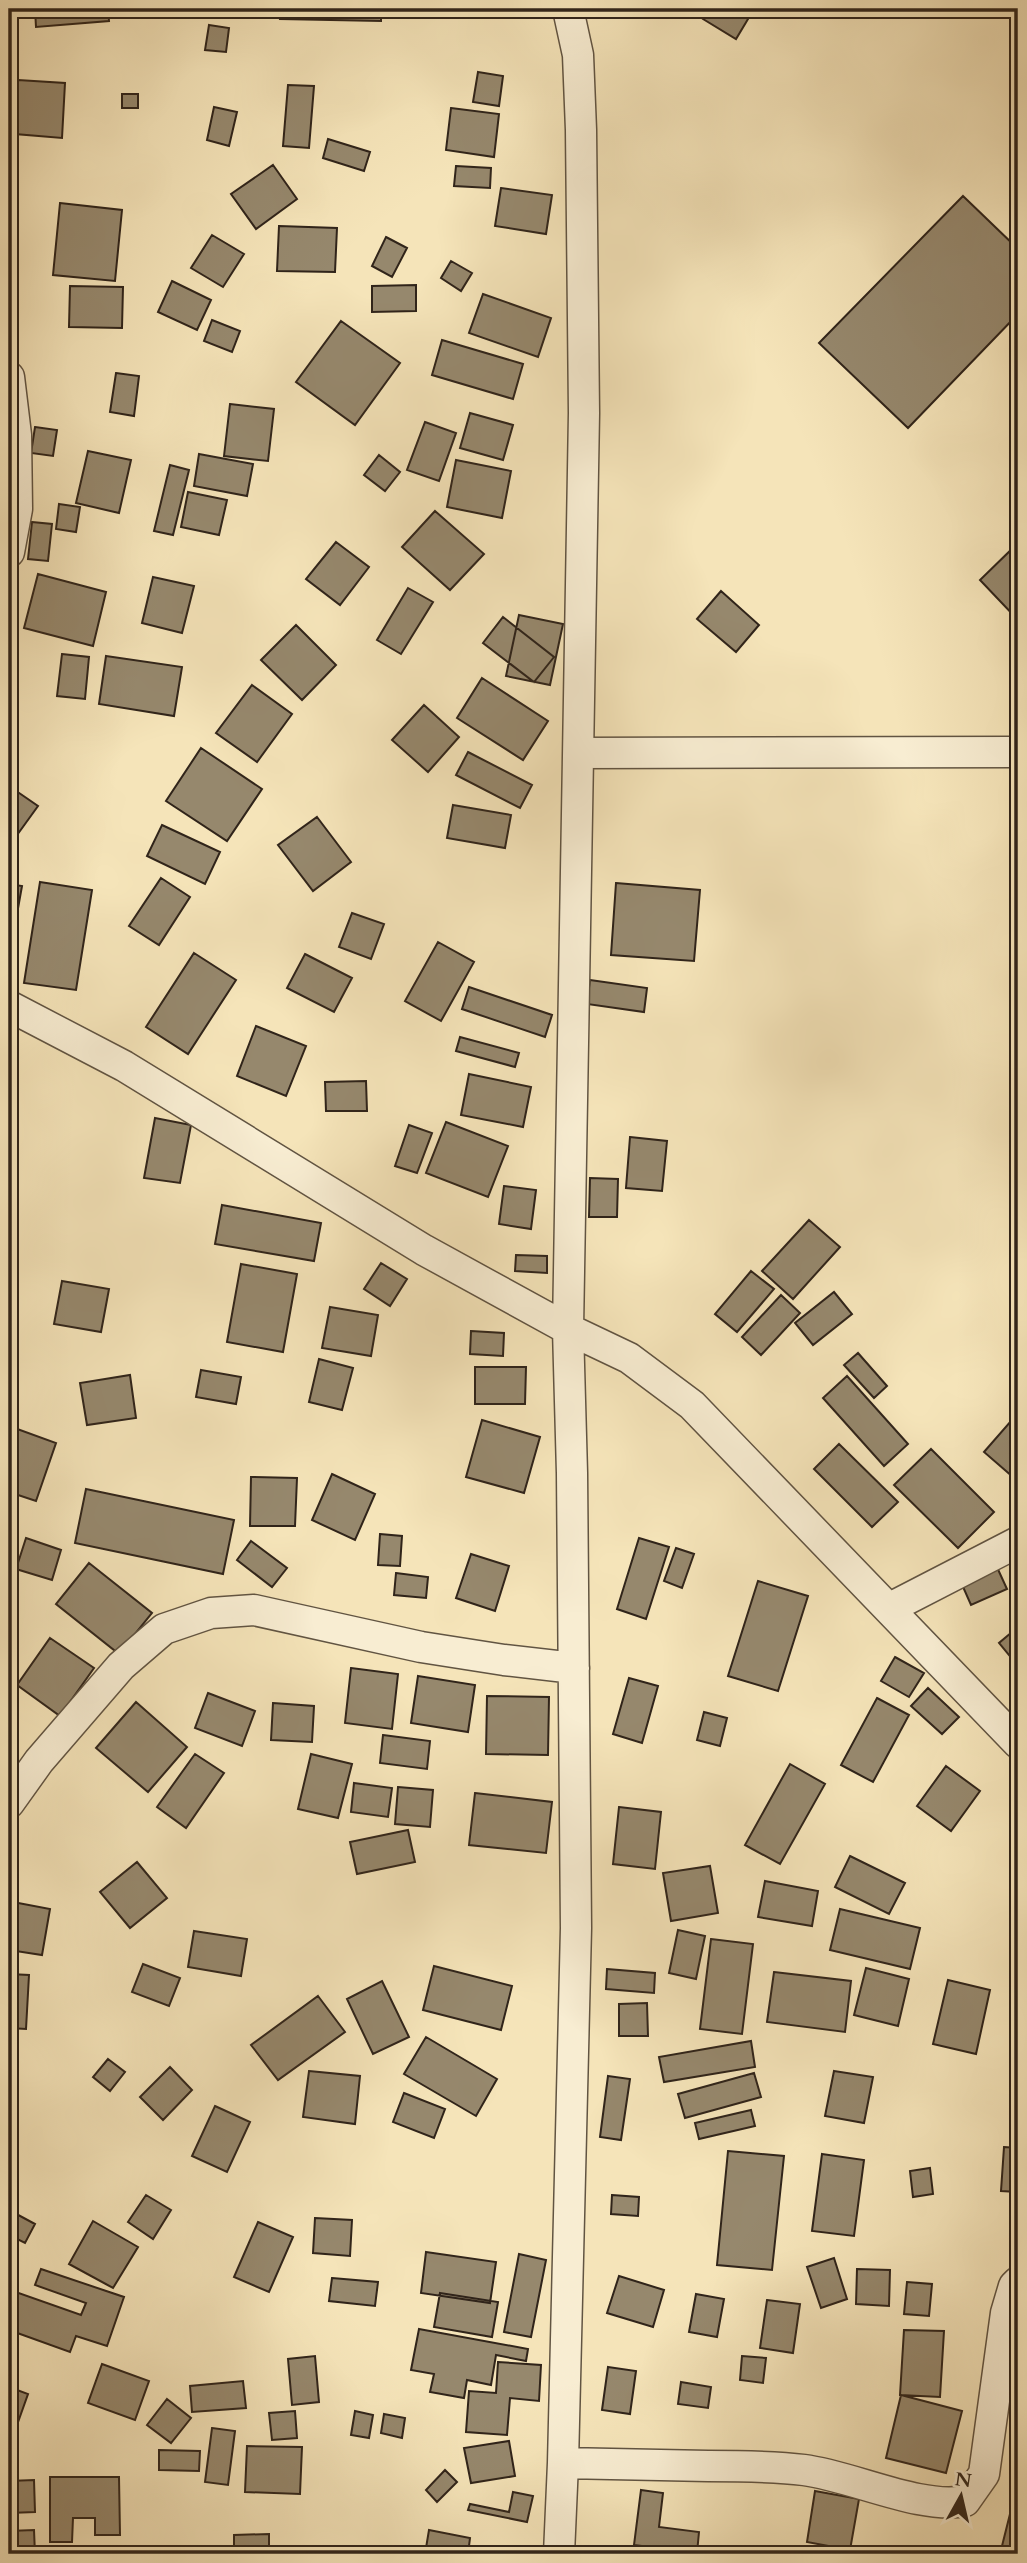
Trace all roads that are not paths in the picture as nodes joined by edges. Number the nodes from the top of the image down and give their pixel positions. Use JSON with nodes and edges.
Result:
{"nodes":[{"id":1,"x":568,"y":9,"type":"edge"},
{"id":2,"x":9,"y":377,"type":"edge"},
{"id":3,"x":9,"y":552,"type":"edge"},
{"id":4,"x":1018,"y":752,"type":"edge"},
{"id":5,"x":579,"y":753,"type":"junction"},
{"id":6,"x":9,"y":1006,"type":"edge"},
{"id":7,"x":568,"y":1329,"type":"junction"},
{"id":8,"x":1018,"y":1542,"type":"edge"},
{"id":9,"x":890,"y":1608,"type":"junction"},
{"id":10,"x":574,"y":1668,"type":"junction"},
{"id":11,"x":1018,"y":1743,"type":"edge"},
{"id":12,"x":9,"y":1803,"type":"edge"},
{"id":13,"x":1018,"y":2282,"type":"edge"},
{"id":14,"x":563,"y":2463,"type":"junction"},
{"id":15,"x":559,"y":2554,"type":"edge"}],
"edges":[{"from":1,"to":5,"type":"street"},
{"from":2,"to":3,"type":"street"},
{"from":4,"to":5,"type":"street"},
{"from":5,"to":7,"type":"street"},
{"from":6,"to":7,"type":"street"},
{"from":7,"to":9,"type":"street"},
{"from":7,"to":10,"type":"street"},
{"from":8,"to":9,"type":"street"},
{"from":9,"to":11,"type":"street"},
{"from":10,"to":12,"type":"street"},
{"from":10,"to":14,"type":"street"},
{"from":13,"to":14,"type":"street"},
{"from":14,"to":15,"type":"street"}]}
